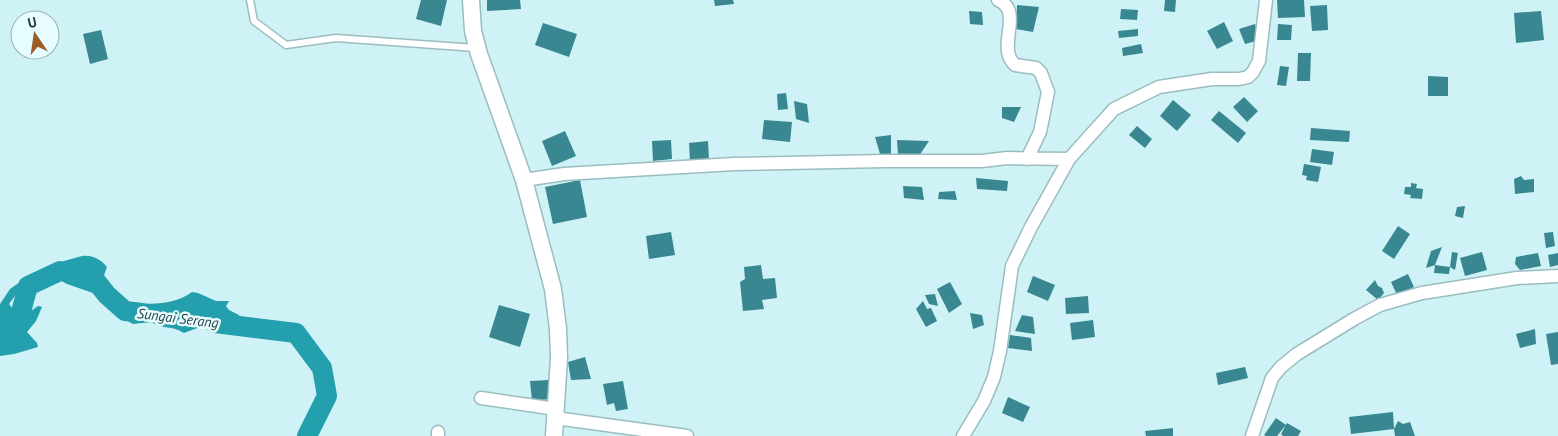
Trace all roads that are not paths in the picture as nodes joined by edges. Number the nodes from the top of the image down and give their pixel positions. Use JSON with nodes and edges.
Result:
{"nodes":[{"id":1,"x":250,"y":0,"type":"edge"},
{"id":2,"x":471,"y":0,"type":"edge"},
{"id":3,"x":998,"y":0,"type":"edge"},
{"id":4,"x":1266,"y":0,"type":"edge"},
{"id":5,"x":477,"y":48,"type":"junction"},
{"id":6,"x":1027,"y":159,"type":"junction"},
{"id":7,"x":1069,"y":159,"type":"junction"},
{"id":8,"x":524,"y":180,"type":"junction"},
{"id":9,"x":1558,"y":276,"type":"edge"},
{"id":10,"x":481,"y":398,"type":"dead end"},
{"id":11,"x":555,"y":414,"type":"junction"},
{"id":12,"x":554,"y":436,"type":"edge"},
{"id":13,"x":687,"y":436,"type":"edge"},
{"id":14,"x":964,"y":436,"type":"edge"},
{"id":15,"x":1252,"y":436,"type":"edge"}],
"edges":[{"from":1,"to":5,"type":"lane"},
{"from":2,"to":5,"type":"street"},
{"from":3,"to":6,"type":"street"},
{"from":4,"to":7,"type":"street"},
{"from":5,"to":8,"type":"street"},
{"from":6,"to":7,"type":"street"},
{"from":6,"to":8,"type":"street"},
{"from":7,"to":14,"type":"street"},
{"from":8,"to":11,"type":"street"},
{"from":9,"to":15,"type":"street"},
{"from":10,"to":11,"type":"street"},
{"from":11,"to":12,"type":"street"},
{"from":11,"to":13,"type":"street"}]}
